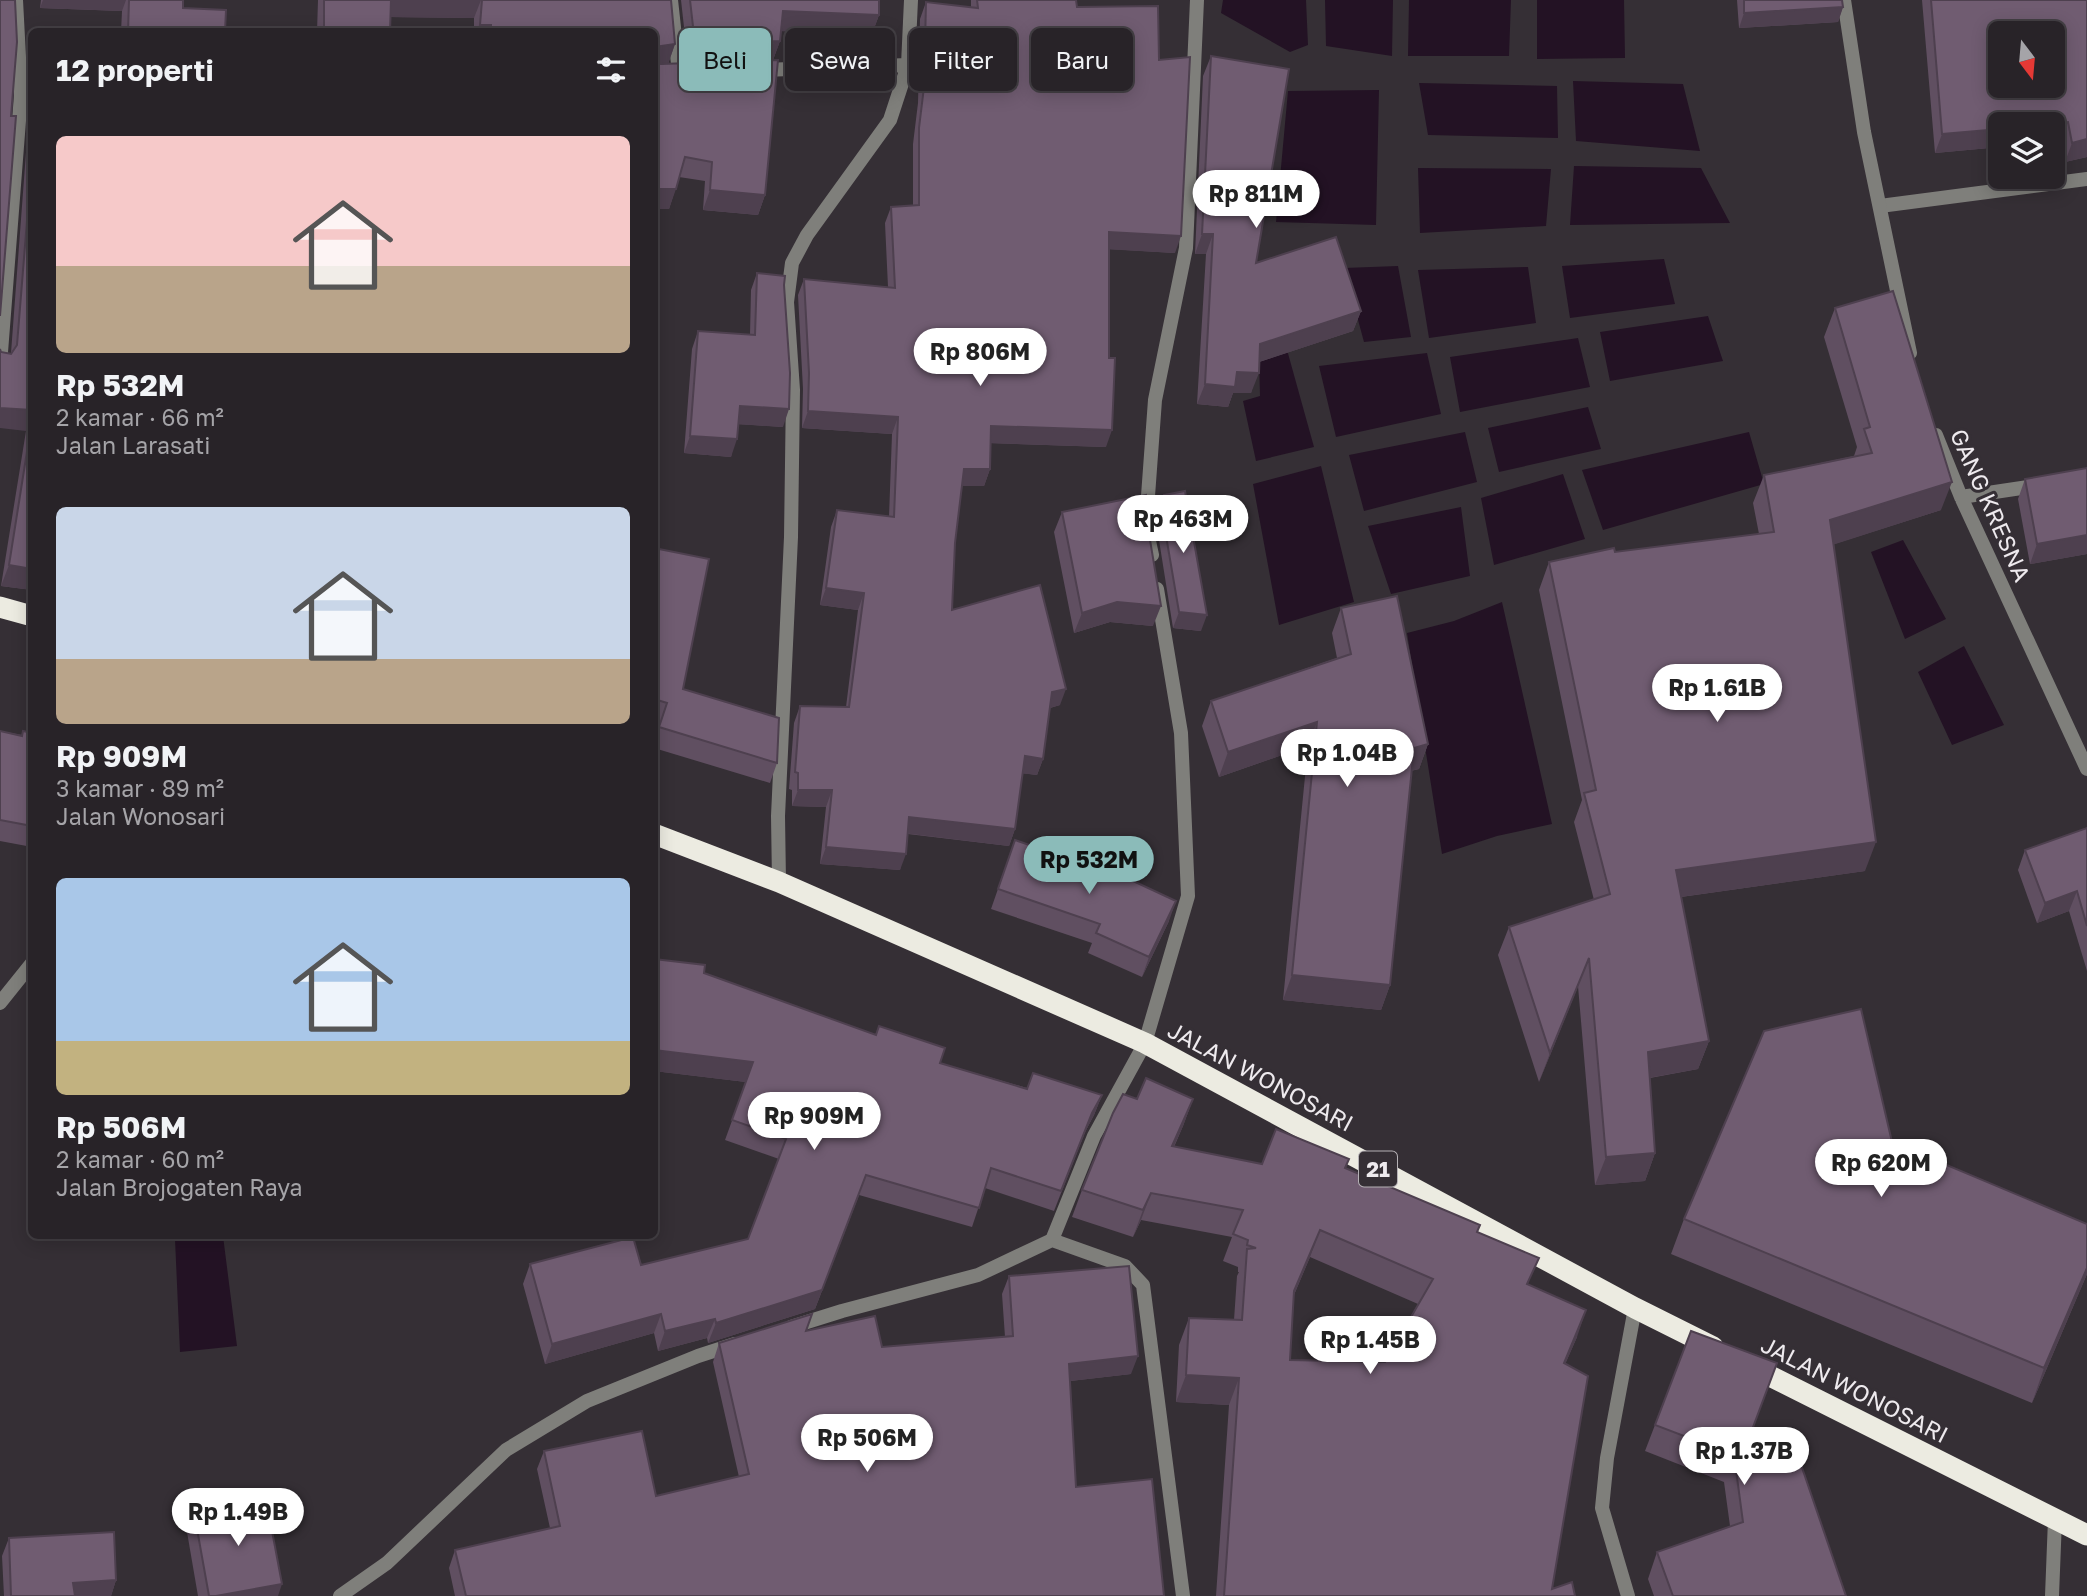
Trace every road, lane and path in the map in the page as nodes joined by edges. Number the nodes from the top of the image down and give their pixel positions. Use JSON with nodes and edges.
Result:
{"nodes":[{"id":1,"x":16,"y":0,"type":"edge"},
{"id":2,"x":671,"y":0,"type":"edge"},
{"id":3,"x":911,"y":0,"type":"edge"},
{"id":4,"x":1197,"y":0,"type":"edge"},
{"id":5,"x":1844,"y":0,"type":"edge"},
{"id":6,"x":679,"y":65,"type":"edge"},
{"id":7,"x":908,"y":65,"type":"junction"},
{"id":8,"x":771,"y":69,"type":"edge"},
{"id":9,"x":26,"y":95,"type":"edge"},
{"id":10,"x":2087,"y":179,"type":"edge"},
{"id":11,"x":1880,"y":206,"type":"junction"},
{"id":12,"x":0,"y":365,"type":"edge"},
{"id":13,"x":1913,"y":368,"type":"edge"},
{"id":14,"x":1929,"y":420,"type":"edge"},
{"id":15,"x":2049,"y":484,"type":"edge"},
{"id":16,"x":1961,"y":497,"type":"junction"},
{"id":17,"x":0,"y":607,"type":"edge"},
{"id":18,"x":28,"y":615,"type":"edge"},
{"id":19,"x":2087,"y":769,"type":"edge"},
{"id":20,"x":658,"y":836,"type":"edge"},
{"id":21,"x":779,"y":882,"type":"junction"},
{"id":22,"x":28,"y":968,"type":"edge"},
{"id":23,"x":0,"y":1003,"type":"edge"},
{"id":24,"x":1145,"y":1043,"type":"junction"},
{"id":25,"x":1052,"y":1240,"type":"junction"},
{"id":26,"x":1635,"y":1308,"type":"junction"},
{"id":27,"x":776,"y":1331,"type":"edge"},
{"id":28,"x":750,"y":1339,"type":"edge"},
{"id":29,"x":2055,"y":1519,"type":"junction"},
{"id":30,"x":2087,"y":1535,"type":"edge"},
{"id":31,"x":340,"y":1596,"type":"edge"},
{"id":32,"x":1184,"y":1596,"type":"edge"},
{"id":33,"x":1628,"y":1596,"type":"edge"},
{"id":34,"x":2052,"y":1596,"type":"edge"}],
"edges":[{"from":1,"to":9,"type":"street"},
{"from":2,"to":6,"type":"street"},
{"from":3,"to":7,"type":"street"},
{"from":4,"to":24,"type":"street"},
{"from":5,"to":11,"type":"street"},
{"from":7,"to":8,"type":"street"},
{"from":7,"to":21,"type":"street"},
{"from":9,"to":12,"type":"street"},
{"from":10,"to":11,"type":"street"},
{"from":11,"to":13,"type":"street"},
{"from":14,"to":16,"type":"street","name":"GANG KRESNA"},
{"from":15,"to":16,"type":"street"},
{"from":16,"to":19,"type":"street","name":"GANG KRESNA"},
{"from":17,"to":18,"type":"highway"},
{"from":20,"to":21,"type":"highway","name":"JALAN WONOSARI","number":"21"},
{"from":21,"to":24,"type":"highway","name":"JALAN WONOSARI","number":"21"},
{"from":22,"to":23,"type":"street"},
{"from":24,"to":25,"type":"street"},
{"from":24,"to":26,"type":"highway","name":"JALAN WONOSARI","number":"21"},
{"from":25,"to":27,"type":"street"},
{"from":25,"to":32,"type":"street"},
{"from":26,"to":29,"type":"highway","name":"JALAN WONOSARI","number":"21"},
{"from":26,"to":33,"type":"street"},
{"from":28,"to":31,"type":"street"},
{"from":29,"to":30,"type":"highway","name":"JALAN WONOSARI","number":"21"},
{"from":29,"to":34,"type":"street"}]}
